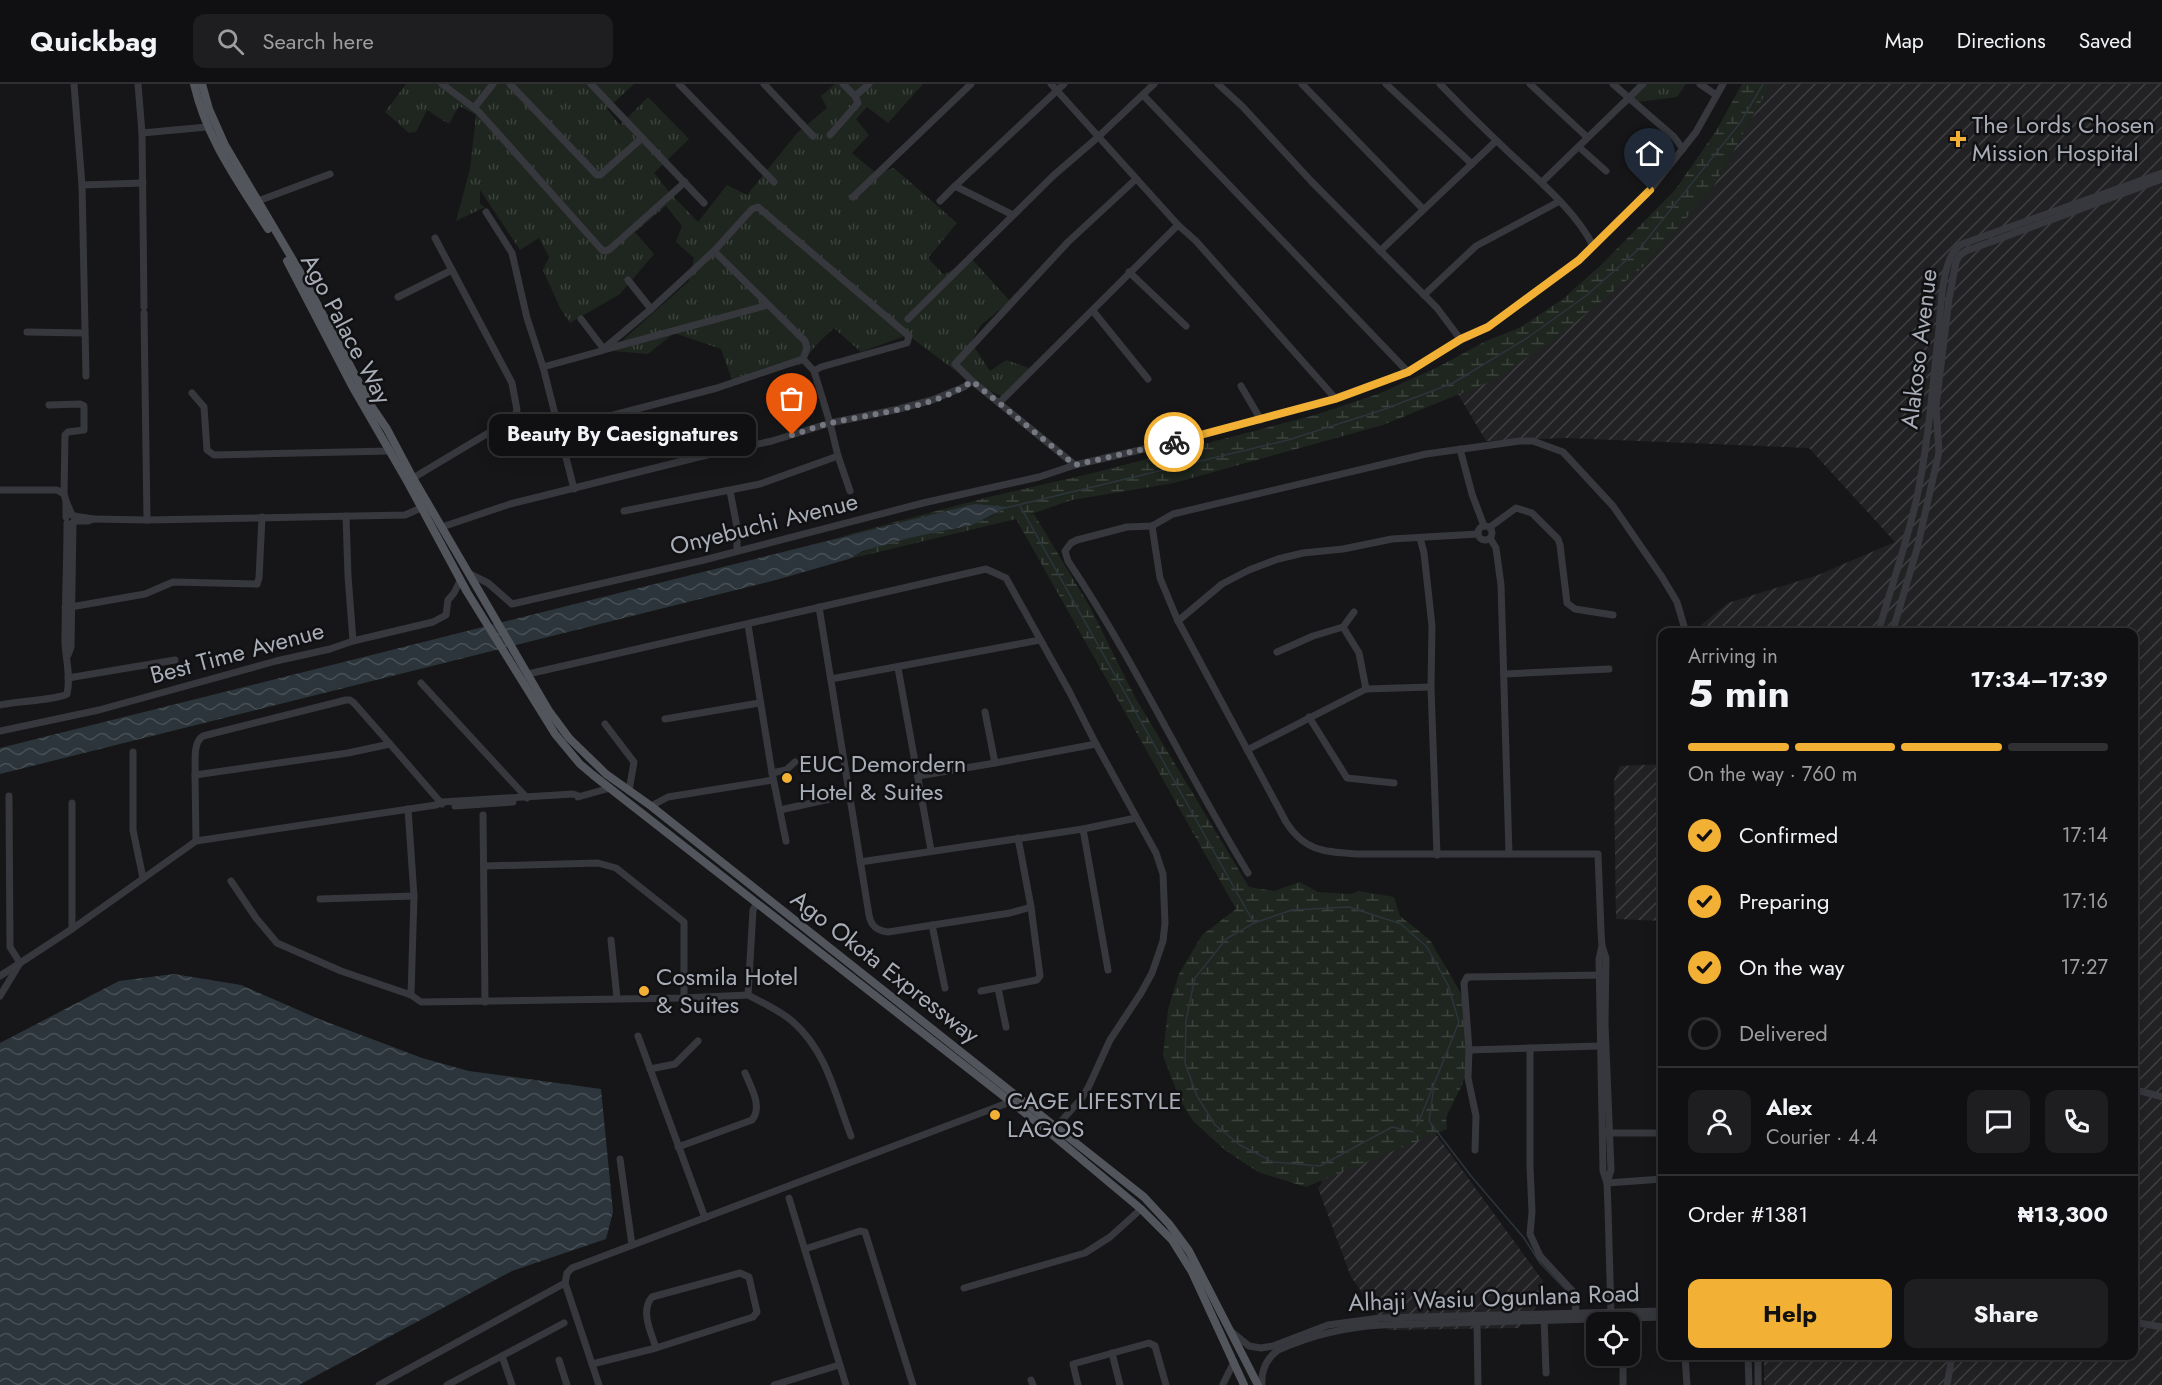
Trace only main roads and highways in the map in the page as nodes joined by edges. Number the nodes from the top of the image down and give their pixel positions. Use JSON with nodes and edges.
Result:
{"nodes":[{"id":1,"x":194,"y":84,"type":"edge"},
{"id":2,"x":202,"y":84,"type":"edge"},
{"id":3,"x":477,"y":587,"type":"joint"},
{"id":4,"x":467,"y":592,"type":"joint"},
{"id":5,"x":532,"y":690,"type":"junction"},
{"id":6,"x":1244,"y":1385,"type":"edge"},
{"id":7,"x":1260,"y":1385,"type":"edge"}],
"edges":[{"from":1,"to":4,"type":"main road","name":"Ago Palace Way"},
{"from":2,"to":3,"type":"main road","name":"Ago Palace Way"},
{"from":3,"to":5,"type":"main road","name":"Ago Okota Expressway"},
{"from":4,"to":5,"type":"main road","name":"Ago Okota Expressway"},
{"from":5,"to":6,"type":"main road","name":"Ago Okota Expressway"},
{"from":5,"to":7,"type":"main road","name":"Ago Okota Expressway"}]}
